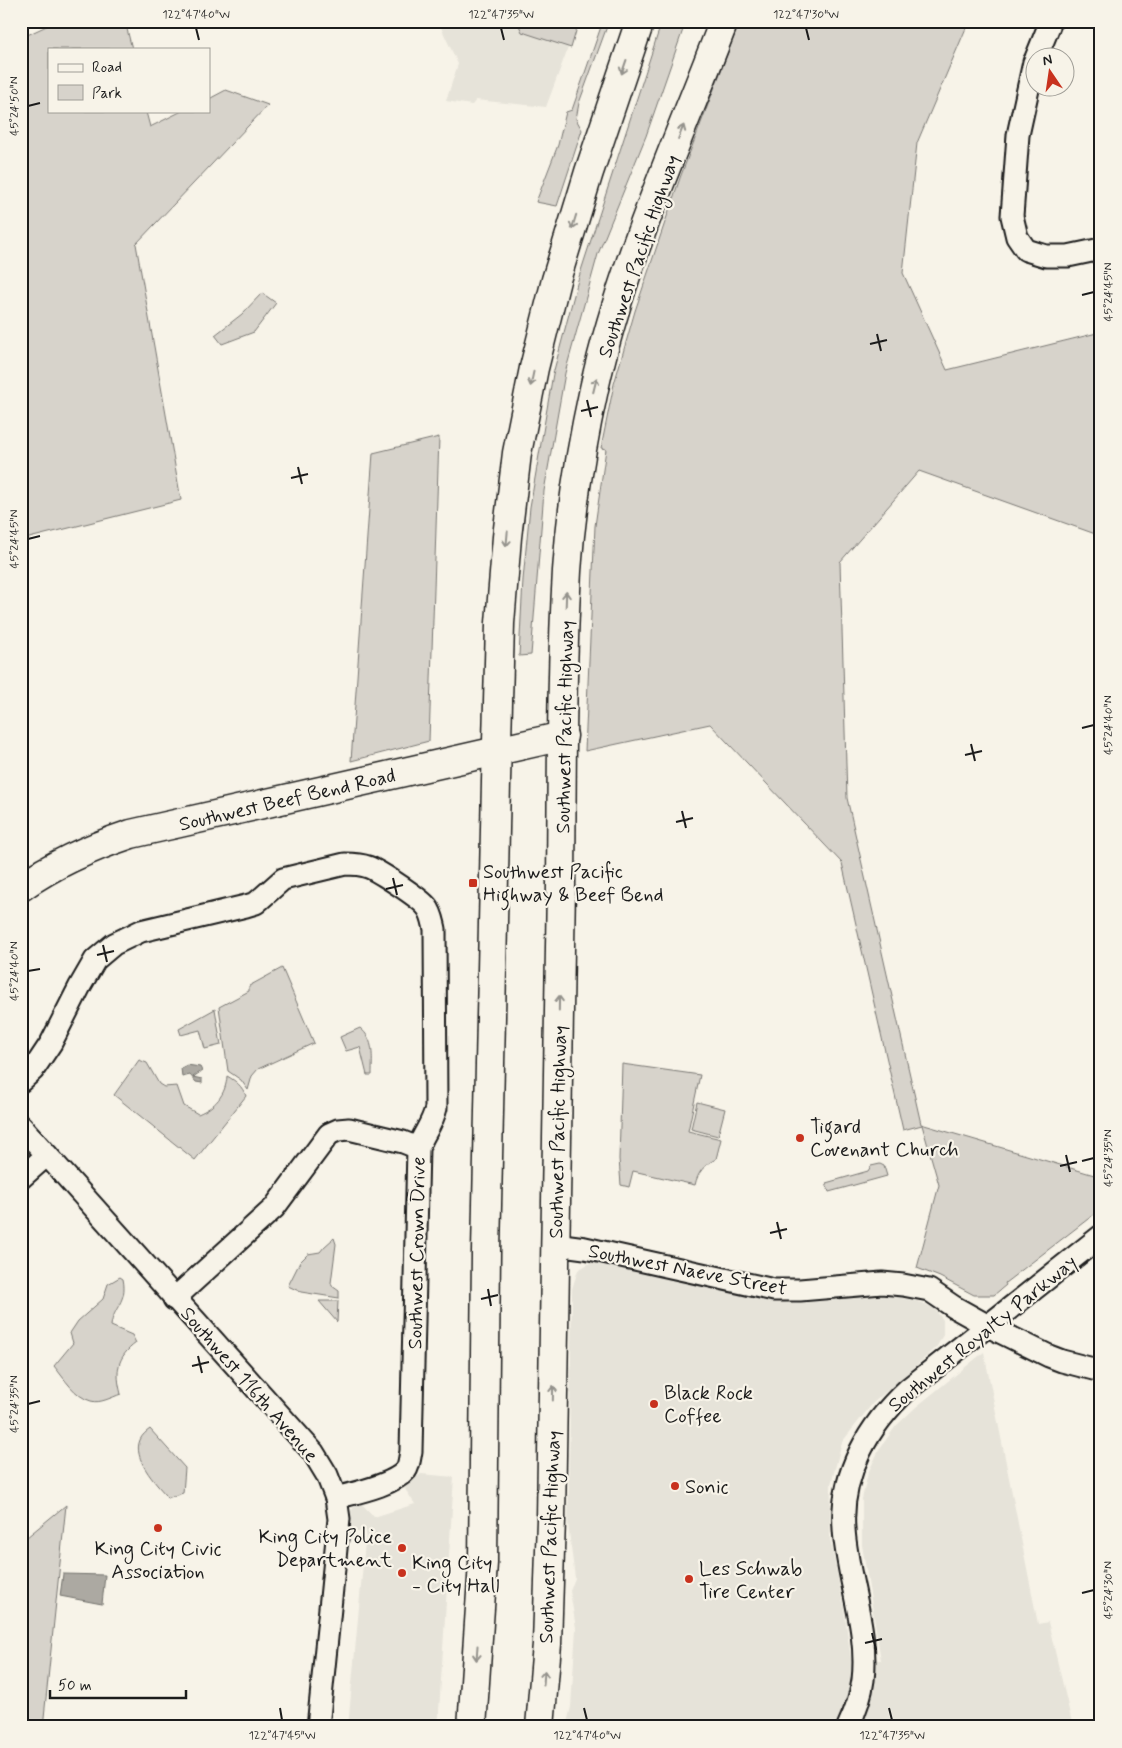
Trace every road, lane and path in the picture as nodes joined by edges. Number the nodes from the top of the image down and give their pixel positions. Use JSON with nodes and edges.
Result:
{"nodes":[{"id":1,"x":640,"y":21,"type":"edge"},
{"id":2,"x":724,"y":21,"type":"edge"},
{"id":3,"x":1051,"y":21,"type":"edge"},
{"id":4,"x":1040,"y":48,"type":"edge"},
{"id":5,"x":1026,"y":98,"type":"edge"},
{"id":6,"x":1101,"y":249,"type":"edge"},
{"id":7,"x":563,"y":736,"type":"junction"},
{"id":8,"x":496,"y":751,"type":"junction"},
{"id":9,"x":21,"y":886,"type":"edge"},
{"id":10,"x":21,"y":1081,"type":"edge"},
{"id":11,"x":21,"y":1126,"type":"edge"},
{"id":12,"x":418,"y":1148,"type":"junction"},
{"id":13,"x":46,"y":1156,"type":"junction"},
{"id":14,"x":21,"y":1178,"type":"edge"},
{"id":15,"x":1101,"y":1236,"type":"edge"},
{"id":16,"x":555,"y":1244,"type":"junction"},
{"id":17,"x":174,"y":1299,"type":"junction"},
{"id":18,"x":988,"y":1326,"type":"junction"},
{"id":19,"x":1101,"y":1371,"type":"edge"},
{"id":20,"x":336,"y":1498,"type":"junction"},
{"id":21,"x":318,"y":1727,"type":"edge"},
{"id":22,"x":472,"y":1727,"type":"edge"},
{"id":23,"x":540,"y":1727,"type":"edge"},
{"id":24,"x":848,"y":1727,"type":"edge"}],
"edges":[{"from":1,"to":8,"type":"main road","one_way":true},
{"from":7,"to":2,"type":"main road","name":"Southwest Pacific Highway","one_way":true},
{"from":3,"to":4,"type":"street"},
{"from":5,"to":6,"type":"street"},
{"from":7,"to":8,"type":"main road","name":"Southwest Beef Bend Road"},
{"from":16,"to":7,"type":"main road","name":"Southwest Pacific Highway","one_way":true},
{"from":8,"to":9,"type":"main road","name":"Southwest Beef Bend Road"},
{"from":8,"to":22,"type":"main road","one_way":true},
{"from":10,"to":12,"type":"street","name":"Southwest Crown Drive"},
{"from":11,"to":13,"type":"street","name":"Southwest 116th Avenue"},
{"from":12,"to":17,"type":"street"},
{"from":12,"to":20,"type":"street","name":"Southwest Crown Drive"},
{"from":13,"to":14,"type":"street"},
{"from":13,"to":17,"type":"street","name":"Southwest 116th Avenue"},
{"from":15,"to":18,"type":"street","name":"Southwest Royalty Parkway"},
{"from":16,"to":18,"type":"street","name":"Southwest Naeve Street"},
{"from":23,"to":16,"type":"main road","name":"Southwest Pacific Highway","one_way":true},
{"from":17,"to":20,"type":"street","name":"Southwest 116th Avenue"},
{"from":18,"to":19,"type":"street","name":"Southwest Naeve Street"},
{"from":18,"to":24,"type":"street","name":"Southwest Royalty Parkway"},
{"from":20,"to":21,"type":"street","name":"Southwest 116th Avenue"}]}
